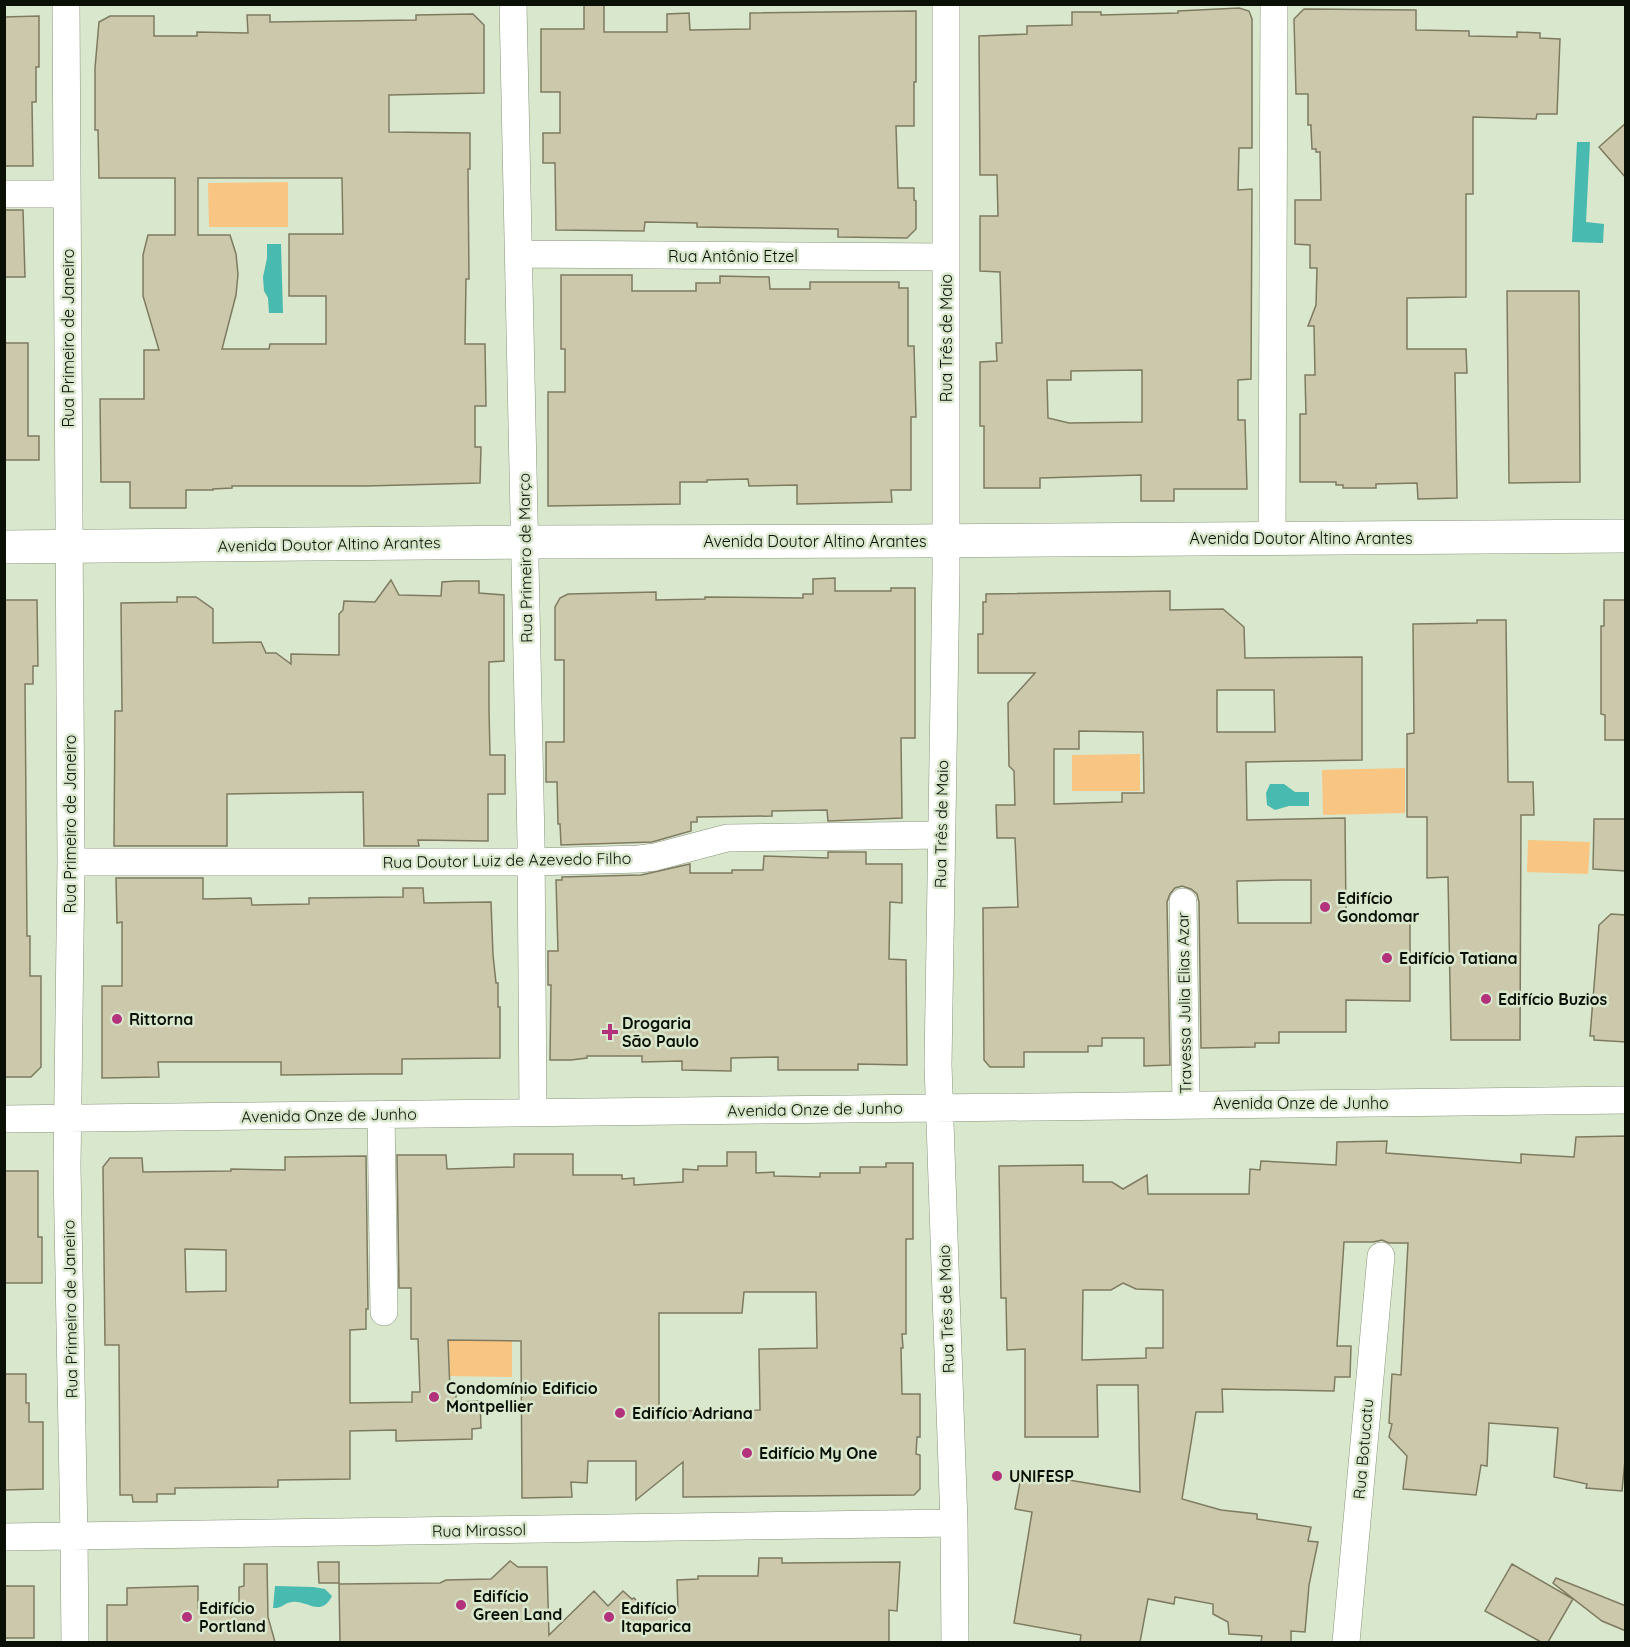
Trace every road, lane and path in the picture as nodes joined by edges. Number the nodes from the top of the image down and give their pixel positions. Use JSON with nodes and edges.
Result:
{"nodes":[{"id":1,"x":66,"y":4,"type":"edge"},
{"id":2,"x":513,"y":4,"type":"edge"},
{"id":3,"x":946,"y":4,"type":"edge"},
{"id":4,"x":1274,"y":4,"type":"edge"},
{"id":5,"x":4,"y":194,"type":"edge"},
{"id":6,"x":67,"y":194,"type":"junction"},
{"id":7,"x":519,"y":254,"type":"junction"},
{"id":8,"x":946,"y":257,"type":"junction"},
{"id":9,"x":1626,"y":536,"type":"edge"},
{"id":10,"x":1272,"y":537,"type":"junction"},
{"id":11,"x":946,"y":540,"type":"junction"},
{"id":12,"x":524,"y":542,"type":"junction"},
{"id":13,"x":4,"y":547,"type":"edge"},
{"id":14,"x":70,"y":547,"type":"junction"},
{"id":15,"x":941,"y":835,"type":"junction"},
{"id":16,"x":71,"y":862,"type":"junction"},
{"id":17,"x":532,"y":862,"type":"junction"},
{"id":18,"x":1183,"y":902,"type":"dead end"},
{"id":19,"x":1626,"y":1100,"type":"edge"},
{"id":20,"x":1186,"y":1104,"type":"junction"},
{"id":21,"x":938,"y":1107,"type":"junction"},
{"id":22,"x":533,"y":1112,"type":"junction"},
{"id":23,"x":381,"y":1114,"type":"junction"},
{"id":24,"x":67,"y":1118,"type":"junction"},
{"id":25,"x":4,"y":1119,"type":"edge"},
{"id":26,"x":1381,"y":1256,"type":"dead end"},
{"id":27,"x":384,"y":1312,"type":"dead end"},
{"id":28,"x":954,"y":1523,"type":"junction"},
{"id":29,"x":4,"y":1537,"type":"edge"},
{"id":30,"x":74,"y":1537,"type":"junction"},
{"id":31,"x":75,"y":1642,"type":"edge"},
{"id":32,"x":955,"y":1642,"type":"edge"},
{"id":33,"x":1346,"y":1642,"type":"edge"}],
"edges":[{"from":1,"to":6,"type":"street","name":"Rua Primeiro de Janeiro"},
{"from":2,"to":7,"type":"street","name":"Rua Primeiro de Março"},
{"from":3,"to":8,"type":"street","name":"Rua Três de Maio"},
{"from":4,"to":10,"type":"street"},
{"from":5,"to":6,"type":"street"},
{"from":6,"to":14,"type":"street","name":"Rua Primeiro de Janeiro"},
{"from":7,"to":8,"type":"street","name":"Rua Antônio Etzel"},
{"from":7,"to":12,"type":"street","name":"Rua Primeiro de Março"},
{"from":8,"to":11,"type":"street","name":"Rua Três de Maio"},
{"from":9,"to":10,"type":"street","name":"Avenida Doutor Altino Arantes"},
{"from":10,"to":11,"type":"street","name":"Avenida Doutor Altino Arantes"},
{"from":11,"to":12,"type":"street","name":"Avenida Doutor Altino Arantes"},
{"from":11,"to":15,"type":"street","name":"Rua Três de Maio"},
{"from":12,"to":14,"type":"street","name":"Avenida Doutor Altino Arantes"},
{"from":12,"to":17,"type":"street","name":"Rua Primeiro de Março"},
{"from":13,"to":14,"type":"street","name":"Avenida Doutor Altino Arantes"},
{"from":14,"to":16,"type":"street","name":"Rua Primeiro de Janeiro"},
{"from":15,"to":17,"type":"street","name":"Rua Doutor Luiz de Azevedo Filho"},
{"from":15,"to":21,"type":"street","name":"Rua Três de Maio"},
{"from":16,"to":17,"type":"street","name":"Rua Doutor Luiz de Azevedo Filho"},
{"from":16,"to":24,"type":"street","name":"Rua Primeiro de Janeiro"},
{"from":17,"to":22,"type":"street","name":"Rua Primeiro de Março"},
{"from":18,"to":20,"type":"street","name":"Travessa Julia Elias Azar"},
{"from":19,"to":20,"type":"street","name":"Avenida Onze de Junho"},
{"from":20,"to":21,"type":"street","name":"Avenida Onze de Junho"},
{"from":21,"to":22,"type":"street","name":"Avenida Onze de Junho"},
{"from":21,"to":28,"type":"street","name":"Rua Três de Maio"},
{"from":22,"to":23,"type":"street","name":"Avenida Onze de Junho"},
{"from":23,"to":24,"type":"street","name":"Avenida Onze de Junho"},
{"from":23,"to":27,"type":"street"},
{"from":24,"to":25,"type":"street","name":"Avenida Onze de Junho"},
{"from":24,"to":30,"type":"street","name":"Rua Primeiro de Janeiro"},
{"from":26,"to":33,"type":"street","name":"Rua Botucatu"},
{"from":28,"to":30,"type":"street","name":"Rua Mirassol"},
{"from":28,"to":32,"type":"street","name":"Rua Três de Maio"},
{"from":29,"to":30,"type":"street","name":"Rua Mirassol"},
{"from":30,"to":31,"type":"street","name":"Rua Primeiro de Janeiro"}]}
